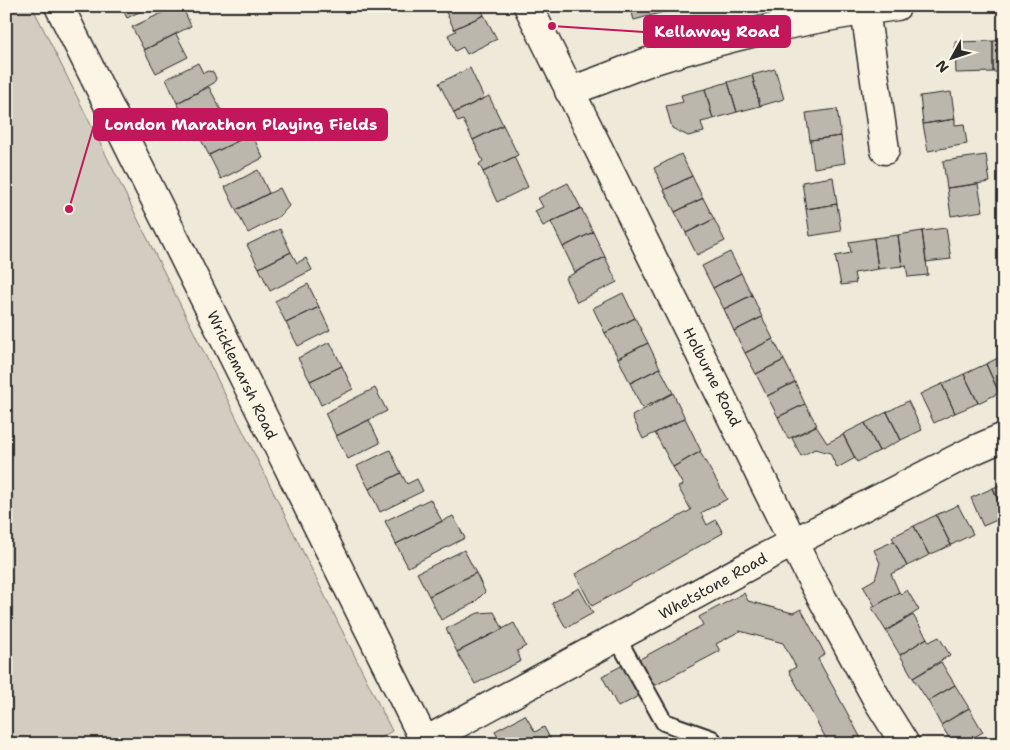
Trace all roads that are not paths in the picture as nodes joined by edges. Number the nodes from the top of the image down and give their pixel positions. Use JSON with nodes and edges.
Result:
{"nodes":[{"id":1,"x":59,"y":6,"type":"edge"},
{"id":2,"x":528,"y":6,"type":"edge"},
{"id":3,"x":897,"y":6,"type":"edge"},
{"id":4,"x":865,"y":10,"type":"junction"},
{"id":5,"x":569,"y":91,"type":"junction"},
{"id":6,"x":884,"y":150,"type":"dead end"},
{"id":7,"x":1004,"y":437,"type":"edge"},
{"id":8,"x":794,"y":542,"type":"junction"},
{"id":9,"x":617,"y":638,"type":"junction"},
{"id":10,"x":424,"y":743,"type":"edge"},
{"id":11,"x":715,"y":744,"type":"edge"},
{"id":12,"x":904,"y":744,"type":"edge"}],
"edges":[{"from":1,"to":10,"type":"street","name":"Wricklemarsh Road"},
{"from":2,"to":5,"type":"street","name":"Holburne Road"},
{"from":3,"to":4,"type":"street"},
{"from":4,"to":5,"type":"street"},
{"from":4,"to":6,"type":"street"},
{"from":5,"to":8,"type":"street","name":"Holburne Road"},
{"from":7,"to":8,"type":"street","name":"Whetstone Road"},
{"from":8,"to":9,"type":"street","name":"Whetstone Road"},
{"from":8,"to":12,"type":"street","name":"Holburne Road"},
{"from":9,"to":10,"type":"street","name":"Whetstone Road"},
{"from":9,"to":11,"type":"lane"}]}
